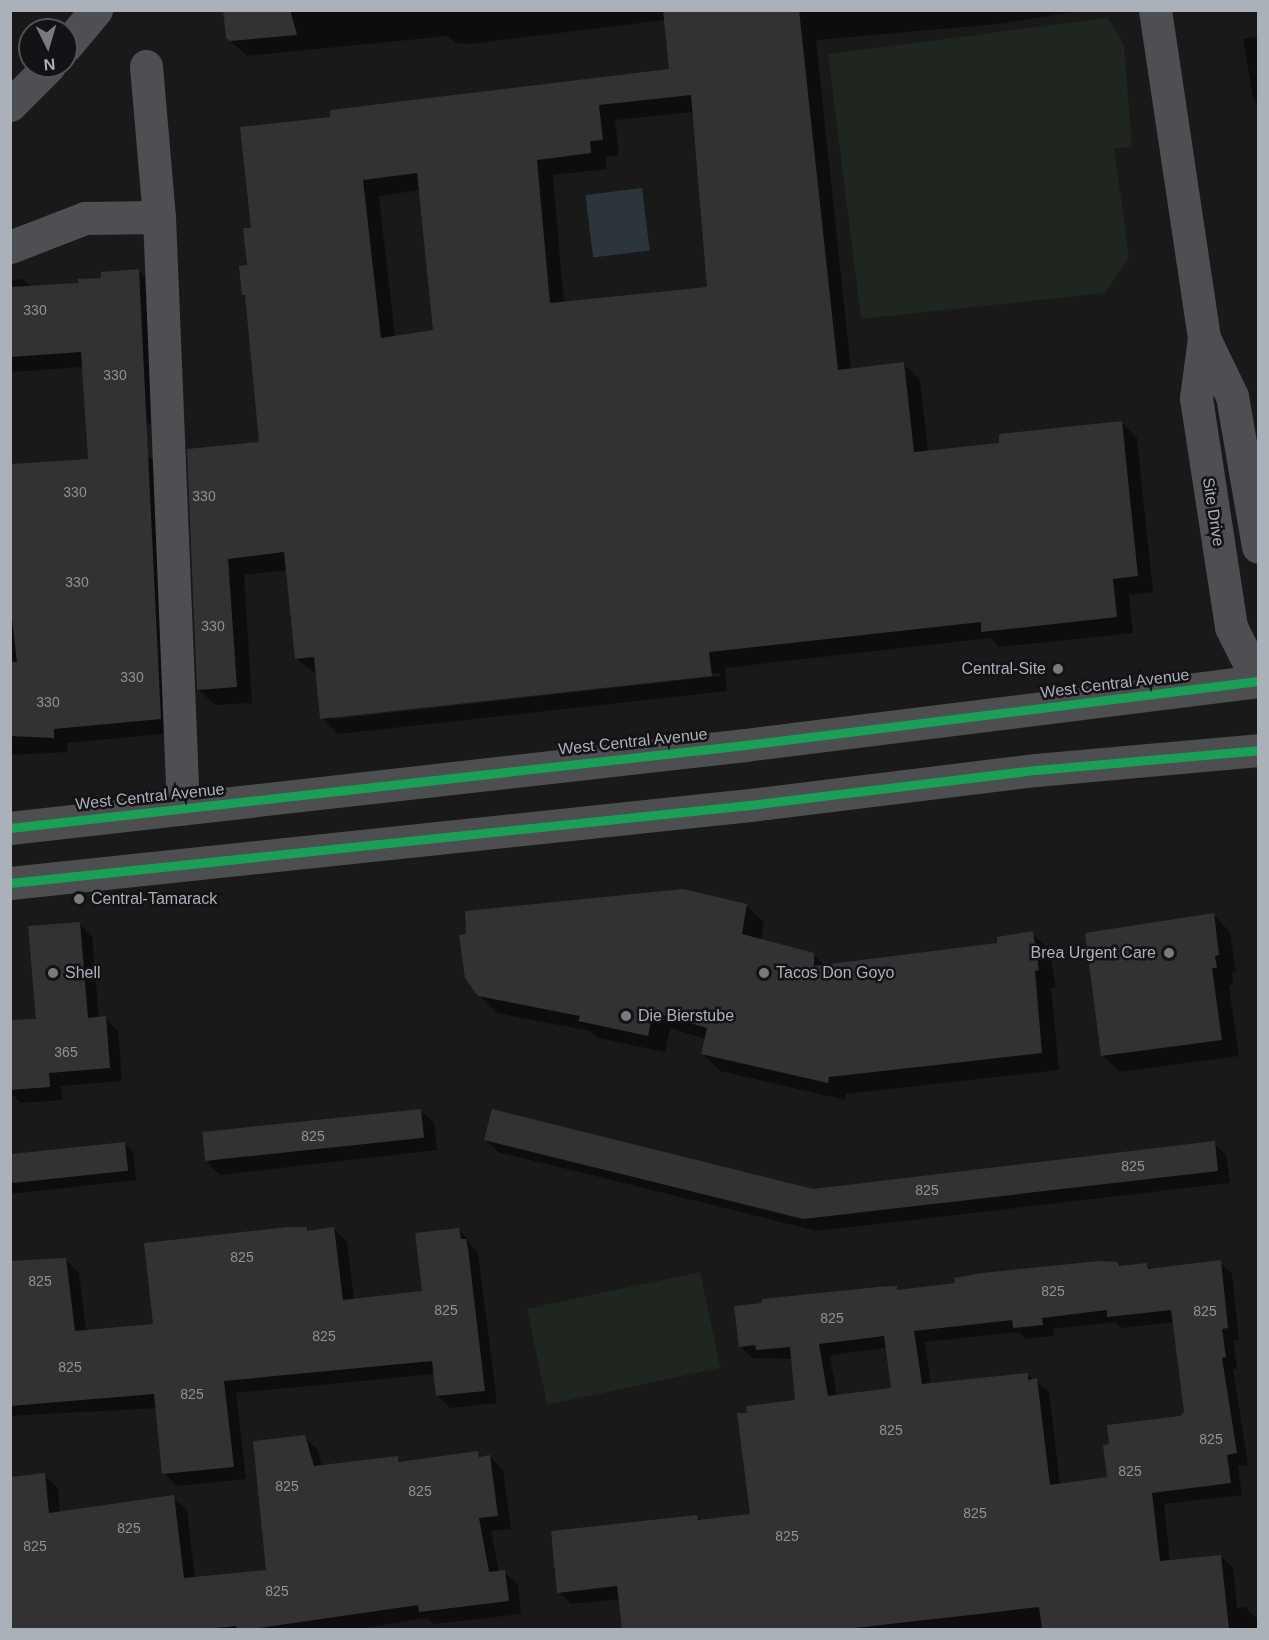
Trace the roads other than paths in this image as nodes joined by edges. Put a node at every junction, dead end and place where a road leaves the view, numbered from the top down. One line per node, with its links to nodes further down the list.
1 (96, 10): 3 (street)
2 (1155, 10): 9 (street, Site Drive)
3 (78, 32)
4 (146, 66): 7 (street)
5 (37, 78): 6 (street)
6 (10, 105)
7 (159, 217): 8 (street); 14 (street)
8 (10, 247)
9 (1204, 338): 10 (street, Site Drive); 11 (street, Site Drive)
10 (1258, 547)
11 (1258, 680): 12 (street, Site Drive); 14 (main road, West Central Avenue)
12 (1258, 688)
13 (1258, 750): 16 (main road)
14 (183, 809): 15 (main road, West Central Avenue)
15 (10, 828)
16 (10, 883)

